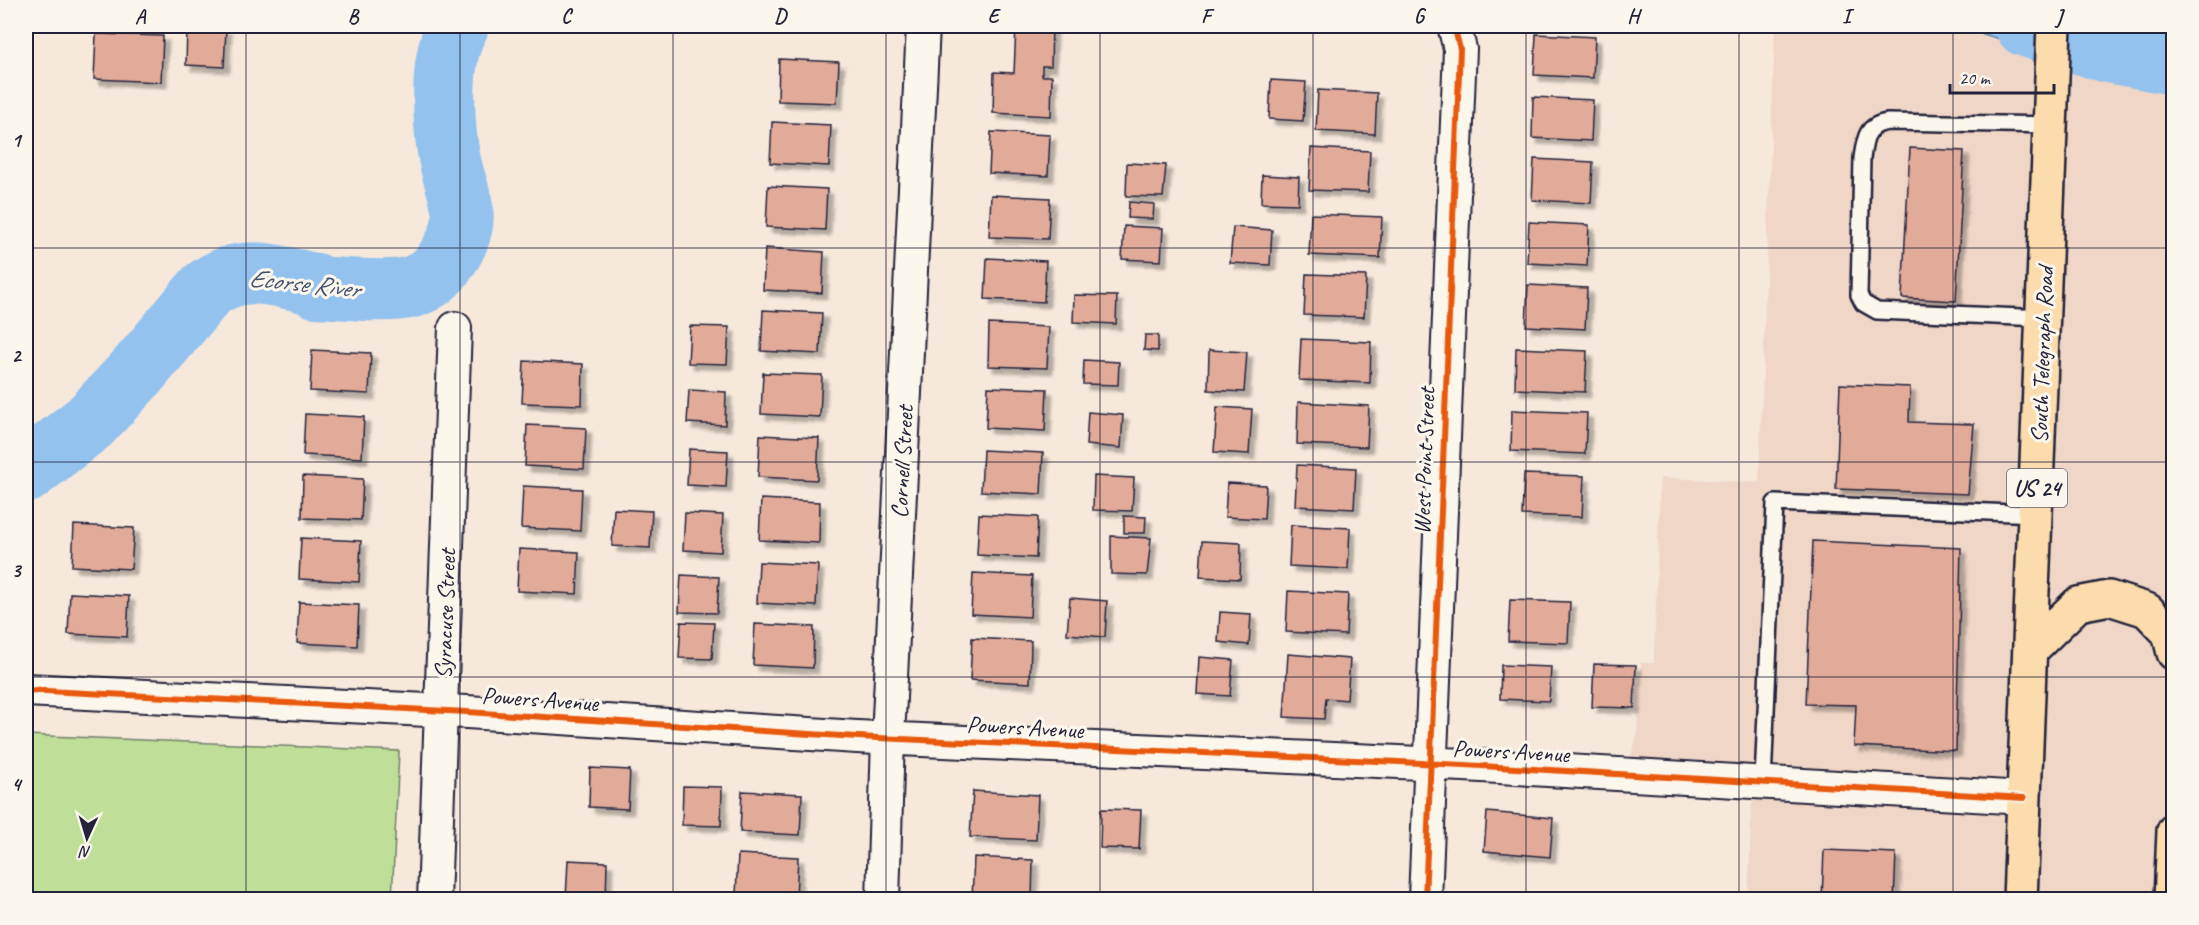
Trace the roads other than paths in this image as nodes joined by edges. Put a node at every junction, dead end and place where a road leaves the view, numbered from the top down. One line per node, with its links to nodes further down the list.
1 (923, 26): 12 (street, Cornell Street)
2 (1454, 26): 13 (street, West Point Street)
3 (2054, 26): 4 (main road, South Telegraph Road / US 24)
4 (2050, 125): 5 (main road, South Telegraph Road / US 24); 5 (lane)
5 (2043, 318): 7 (main road, South Telegraph Road / US 24)
6 (455, 328): 11 (street, Syracuse Street)
7 (2036, 514): 8 (main road, South Telegraph Road / US 24); 14 (lane)
8 (2031, 650): 9 (main road); 15 (main road, South Telegraph Road / US 24)
9 (2174, 653)
10 (26, 690): 11 (street, Powers Avenue)
11 (441, 711): 12 (street, Powers Avenue); 17 (street, Syracuse Street)
12 (888, 738): 13 (street, Powers Avenue); 18 (street, Cornell Street)
13 (1429, 764): 14 (street, Powers Avenue); 19 (street, West Point Street)
14 (1763, 782): 15 (street, Powers Avenue)
15 (2024, 798): 20 (main road, South Telegraph Road / US 24)
16 (2174, 831): 21 (main road)
17 (434, 900)
18 (883, 900)
19 (1425, 900)
20 (2020, 900)
21 (2171, 900)

